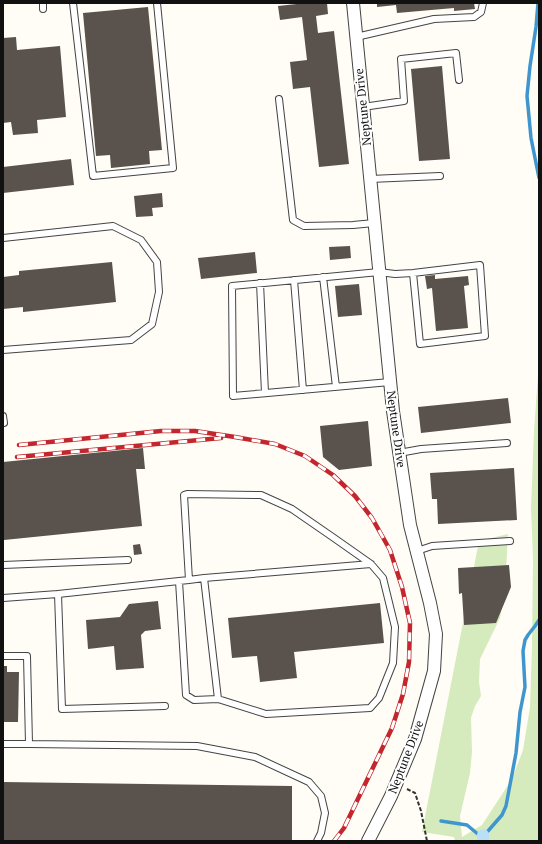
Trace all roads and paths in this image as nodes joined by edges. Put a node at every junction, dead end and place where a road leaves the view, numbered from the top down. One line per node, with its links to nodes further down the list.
1 (72, 3): 2 (lane)
2 (158, 3)
3 (353, 3): 5 (street, Neptune Drive)
4 (483, 3): 5 (lane)
5 (356, 37): 8 (street, Neptune Drive)
6 (459, 80): 8 (lane)
7 (279, 99): 11 (lane)
8 (363, 107): 10 (street, Neptune Drive)
9 (440, 176): 10 (lane)
10 (370, 179): 11 (street, Neptune Drive)
11 (374, 223): 13 (street, Neptune Drive)
12 (3, 238): 18 (lane)
13 (379, 272): 14 (lane); 15 (lane); 19 (street, Neptune Drive)
14 (413, 273): 14 (lane)
15 (323, 277): 16 (lane); 20 (lane)
16 (294, 280): 17 (lane); 21 (lane)
17 (260, 283): 22 (lane); 22 (lane)
18 (3, 350)
19 (390, 382): 20 (lane); 26 (street, Neptune Drive)
20 (336, 387): 21 (lane)
21 (303, 390): 22 (lane)
22 (265, 393)
23 (3, 416): 24 (lane)
24 (4, 423)
25 (507, 443): 26 (lane)
26 (399, 453): 28 (street, Neptune Drive)
27 (510, 541): 28 (lane)
28 (417, 551): 42 (street, Neptune Drive)
29 (128, 560): 31 (lane)
30 (370, 564): 32 (lane); 33 (lane); 38 (lane)
31 (3, 565)
32 (204, 578): 33 (lane); 38 (lane)
33 (189, 580): 34 (lane)
34 (179, 581): 35 (lane); 38 (lane)
35 (58, 594): 36 (lane); 39 (lane)
36 (3, 598)
37 (3, 656): 41 (lane)
38 (218, 699)
39 (165, 706)
40 (3, 744): 41 (lane)
41 (29, 744): 43 (lane)
42 (396, 784): 44 (street, Neptune Drive); 45 (path)
43 (317, 841)
44 (368, 841)
45 (426, 841)

